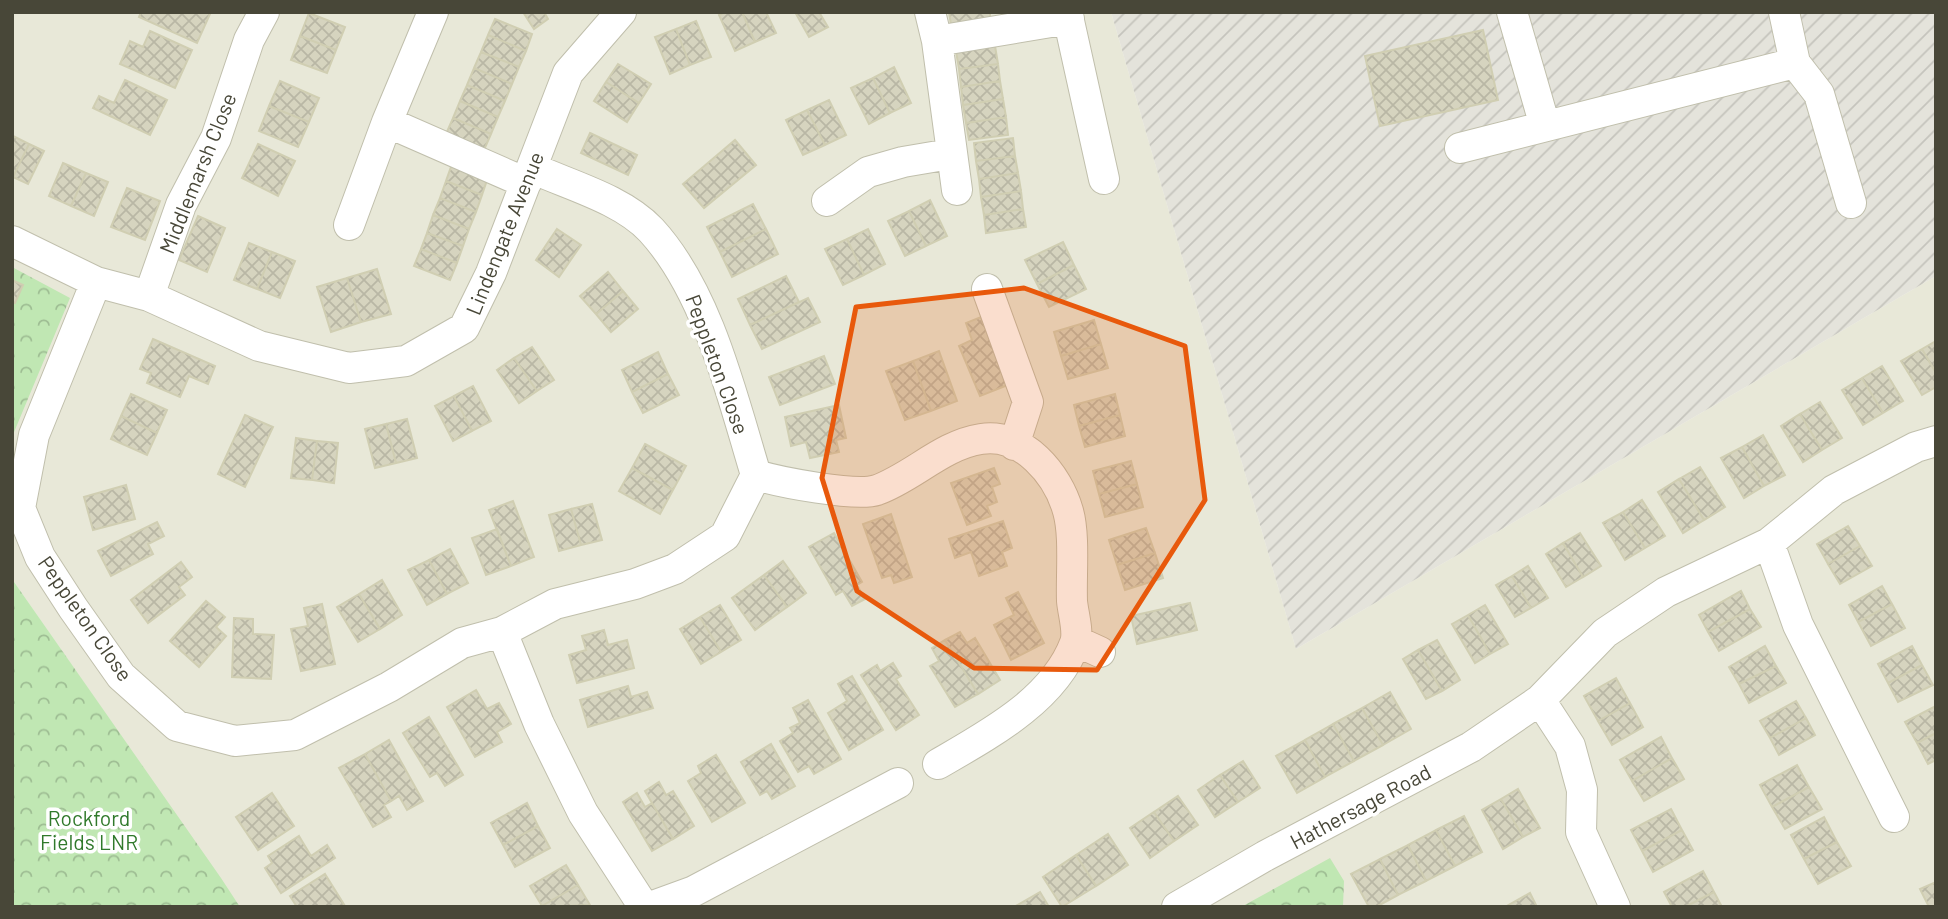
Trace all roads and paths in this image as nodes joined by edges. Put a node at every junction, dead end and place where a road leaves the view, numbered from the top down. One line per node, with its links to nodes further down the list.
1 (264, 12): 23 (street, Middlemarsh Close)
2 (433, 12): 10 (street)
3 (621, 12): 14 (street, Lindengate Avenue)
4 (930, 12): 8 (street)
5 (1512, 12): 11 (street)
6 (1784, 12): 9 (street)
7 (1068, 16): 8 (street); 15 (street)
8 (937, 41): 13 (street)
9 (1795, 63): 11 (street); 18 (street)
10 (387, 122): 14 (street, Peppleton Close); 19 (street)
11 (1545, 126): 12 (street)
12 (1460, 148)
13 (950, 154): 16 (street); 17 (street)
14 (529, 175): 23 (street, Lindengate Avenue); 26 (street, Peppleton Close)
15 (1104, 179)
16 (957, 190)
17 (827, 201)
18 (1851, 203)
19 (349, 225)
20 (12, 241): 21 (street, Lindengate Avenue)
21 (96, 282): 23 (street, Lindengate Avenue); 28 (street, Peppleton Close)
22 (986, 289): 25 (street)
23 (149, 296)
24 (1936, 441): 27 (street, Hathersage Road)
25 (1014, 445): 26 (street); 30 (street)
26 (757, 475): 28 (street, Peppleton Close)
27 (1769, 543): 29 (street, Hathersage Road); 32 (street)
28 (502, 632): 33 (street)
29 (1540, 700): 35 (street, Hathersage Road); 36 (street)
30 (939, 764)
31 (898, 783): 34 (street)
32 (1894, 817)
33 (644, 907)
34 (650, 907)
35 (1177, 907)
36 (1615, 907)

